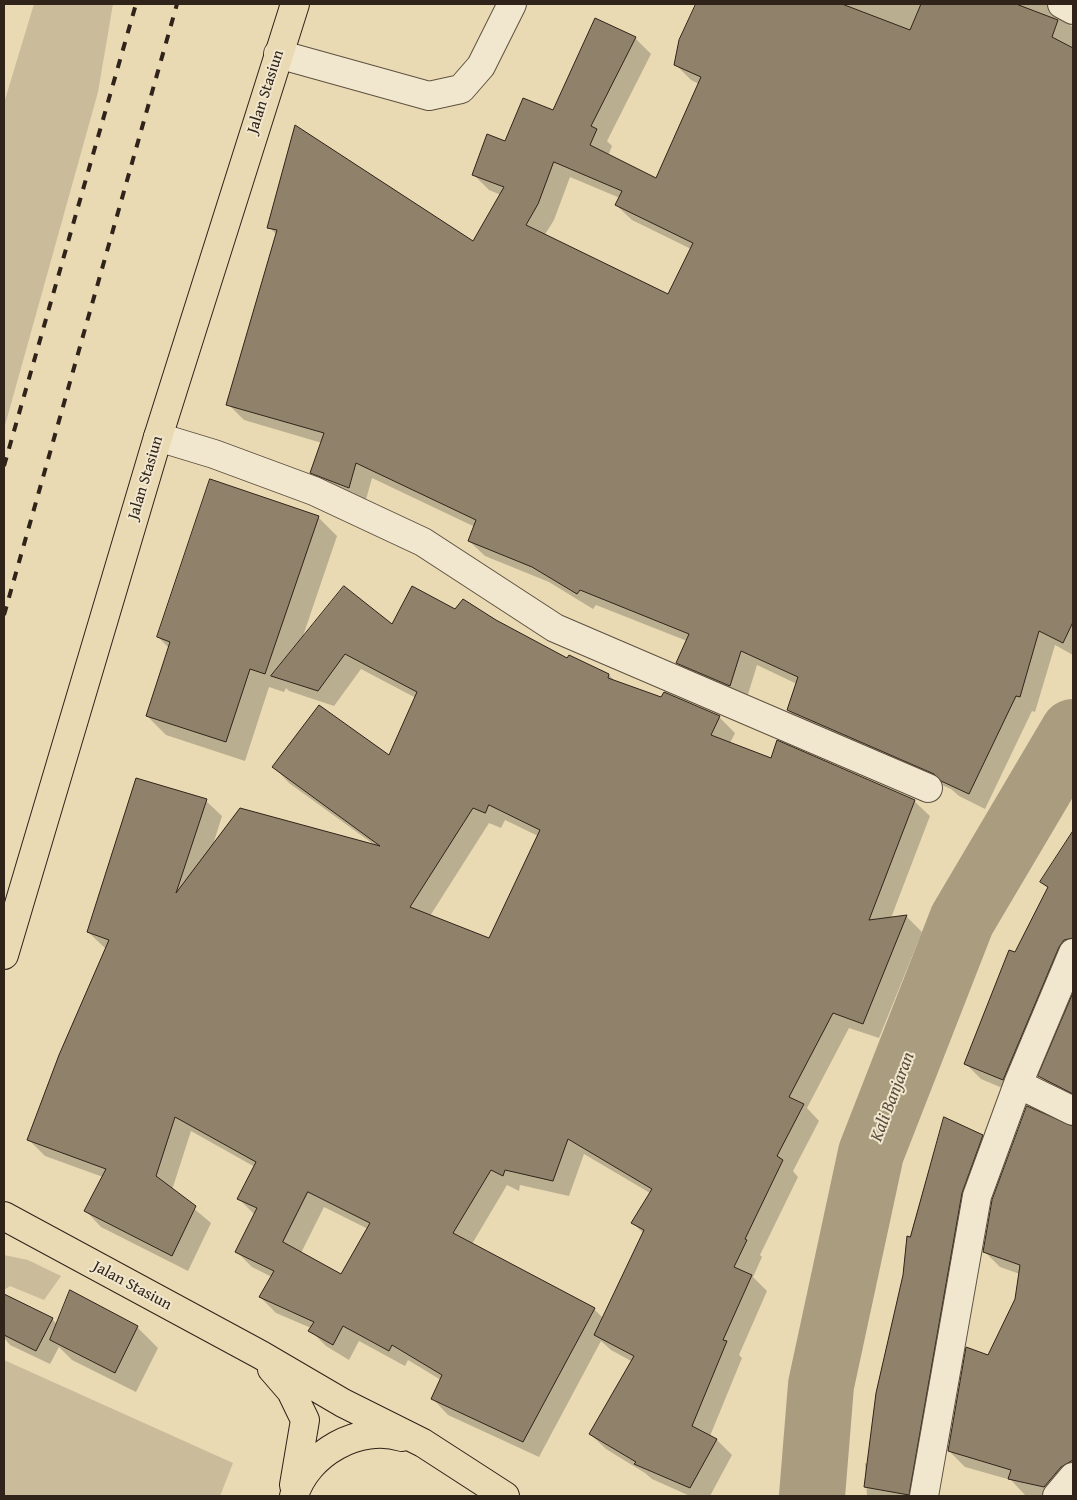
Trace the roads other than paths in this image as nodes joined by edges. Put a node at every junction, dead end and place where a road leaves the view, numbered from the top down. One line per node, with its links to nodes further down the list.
1 (295, 4): 5 (main road, Jalan Stasiun)
2 (512, 4): 5 (street)
3 (1062, 4): 4 (street)
4 (1073, 10)
5 (278, 54): 6 (main road, Jalan Stasiun)
6 (158, 437): 7 (street); 9 (main road, Jalan Stasiun)
7 (928, 788)
8 (1073, 953): 10 (street)
9 (4, 955)
10 (1018, 1084): 11 (street); 19 (street)
11 (1073, 1111)
12 (4, 1216): 13 (main road, Jalan Stasiun)
13 (261, 1355): 14 (main road, Jalan Stasiun); 16 (main road, Jalan Stasiun)
14 (423, 1443): 16 (main road); 17 (main road); 18 (main road)
15 (1073, 1476): 20 (street)
16 (293, 1496)
17 (469, 1496)
18 (505, 1496)
19 (924, 1496)
20 (1057, 1496)

